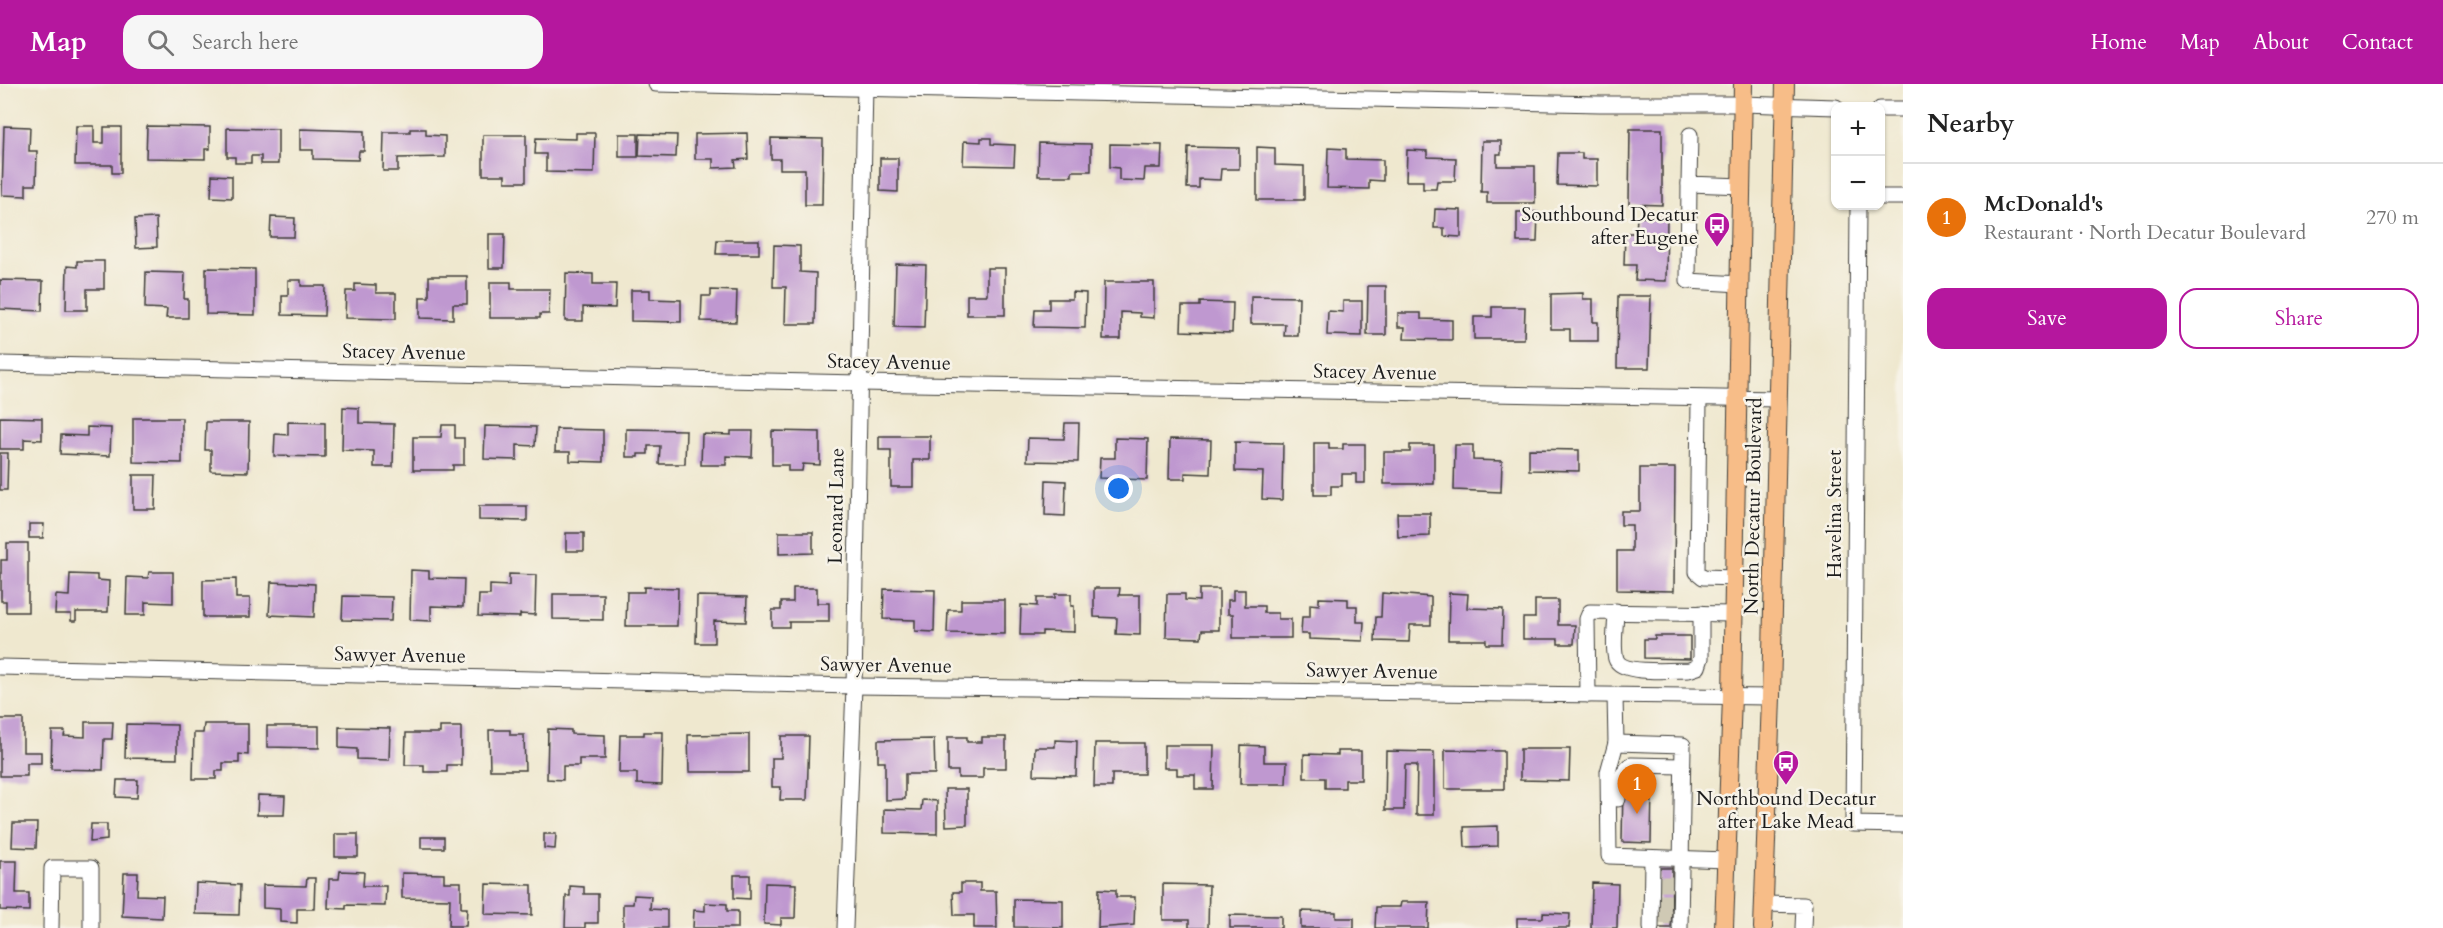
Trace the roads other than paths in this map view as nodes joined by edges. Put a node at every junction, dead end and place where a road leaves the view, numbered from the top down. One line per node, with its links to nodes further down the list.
1 (656, 84): 4 (street)
2 (1743, 84): 5 (main road, North Decatur Boulevard)
3 (1785, 84): 6 (main road, North Decatur Boulevard)
4 (865, 86): 5 (street); 18 (street, Leonard Lane)
5 (1743, 104): 6 (street); 12 (main road, North Decatur Boulevard)
6 (1785, 106): 7 (street); 20 (main road, North Decatur Boulevard)
7 (1831, 107)
8 (1885, 109): 9 (street)
9 (1903, 109)
10 (1690, 135): 11 (street)
11 (1689, 184): 12 (street); 16 (street)
12 (1742, 186): 16 (main road, North Decatur Boulevard)
13 (1885, 197): 14 (street)
14 (1903, 197)
15 (1857, 210): 34 (street, Havelina Street)
16 (1740, 284): 21 (main road, North Decatur Boulevard)
17 (0, 364): 18 (street, Stacey Avenue)
18 (860, 383): 19 (street, Stacey Avenue); 27 (street, Leonard Lane)
19 (1699, 399): 21 (street, Stacey Avenue); 22 (street)
20 (1778, 399): 21 (street, Stacey Avenue); 31 (main road, North Decatur Boulevard)
21 (1738, 400): 22 (main road, North Decatur Boulevard)
22 (1735, 578): 25 (main road, North Decatur Boulevard)
23 (1616, 611): 24 (street); 24 (street); 28 (street)
24 (1701, 614): 25 (street)
25 (1734, 615): 30 (main road, North Decatur Boulevard)
26 (0, 667): 27 (street, Sawyer Avenue)
27 (854, 686): 28 (street, Sawyer Avenue); 44 (street, Leonard Lane)
28 (1588, 695): 29 (street, Sawyer Avenue)
29 (1615, 695): 30 (street, Sawyer Avenue); 32 (street)
30 (1732, 696): 31 (street, Sawyer Avenue); 38 (main road, North Decatur Boulevard)
31 (1771, 697): 40 (main road, North Decatur Boulevard)
32 (1616, 743): 33 (street); 35 (street)
33 (1682, 766): 35 (street); 37 (street)
34 (1903, 825)
35 (1617, 857): 36 (street)
36 (1652, 858): 37 (street); 39 (street)
37 (1681, 859): 38 (street); 39 (street)
38 (1727, 860): 45 (main road, North Decatur Boulevard)
39 (1666, 884): 41 (street); 41 (street)
40 (1764, 904): 46 (main road, North Decatur Boulevard); 47 (street)
41 (1665, 913)
42 (51, 928): 43 (street)
43 (91, 928)
44 (845, 928)
45 (1724, 928)
46 (1763, 928)
47 (1803, 928)

